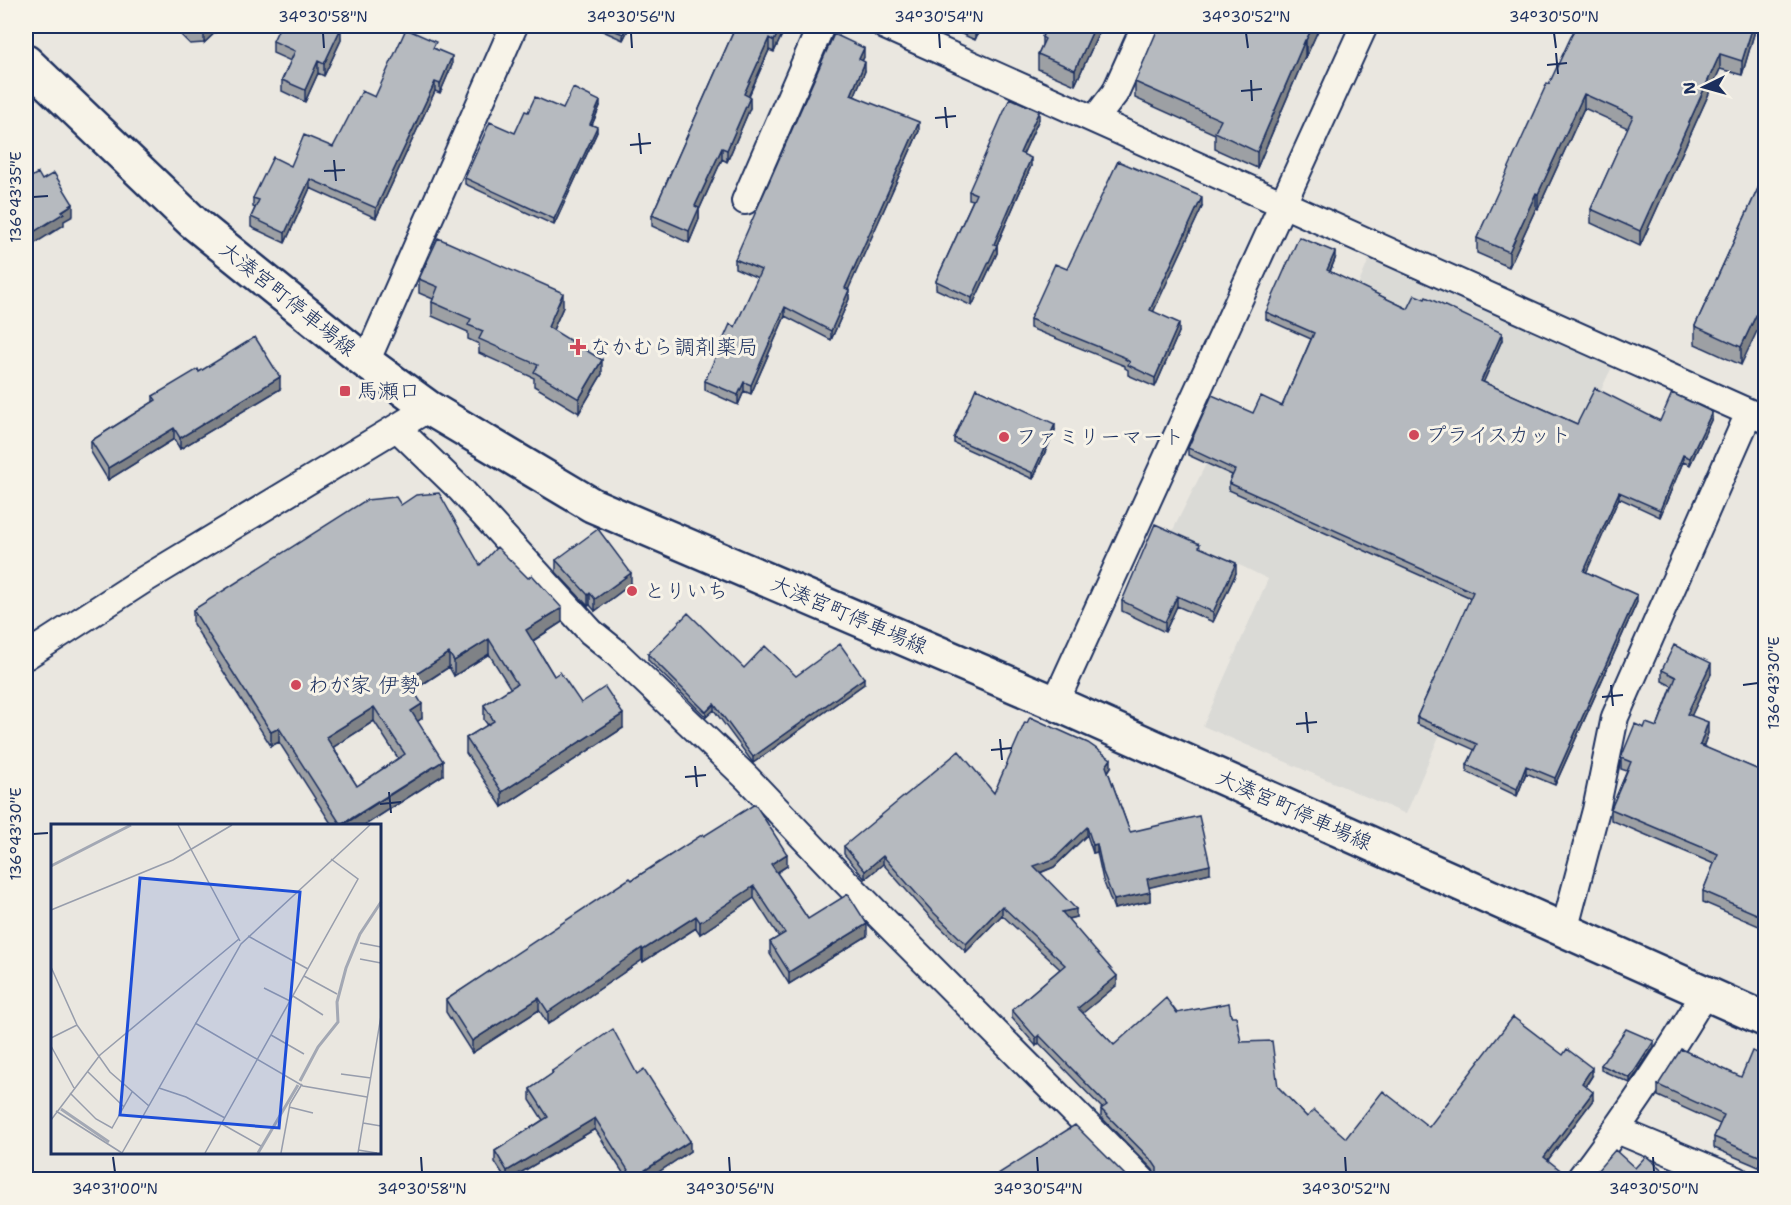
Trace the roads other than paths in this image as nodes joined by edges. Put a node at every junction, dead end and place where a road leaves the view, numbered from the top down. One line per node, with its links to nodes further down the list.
1 (514, 26): 10 (street)
2 (820, 26): 8 (street)
3 (885, 26): 7 (street)
4 (1145, 26): 7 (street)
5 (1364, 26): 9 (street)
6 (26, 62): 10 (main road, 大湊宮町停車場線)
7 (1095, 119): 9 (street)
8 (746, 201)
9 (1283, 203): 12 (street); 15 (street)
10 (366, 362): 11 (main road, 大湊宮町停車場線)
11 (429, 408): 13 (street); 15 (main road, 大湊宮町停車場線)
12 (1757, 416): 16 (street)
13 (397, 428): 14 (street); 21 (street)
14 (26, 656)
15 (1055, 703): 16 (main road, 大湊宮町停車場線)
16 (1564, 930): 17 (main road, 大湊宮町停車場線)
17 (1705, 993): 18 (main road, 大湊宮町停車場線); 19 (street)
18 (1766, 1020)
19 (1617, 1130): 20 (street); 22 (street)
20 (1730, 1178)
21 (1142, 1179)
22 (1579, 1179)

